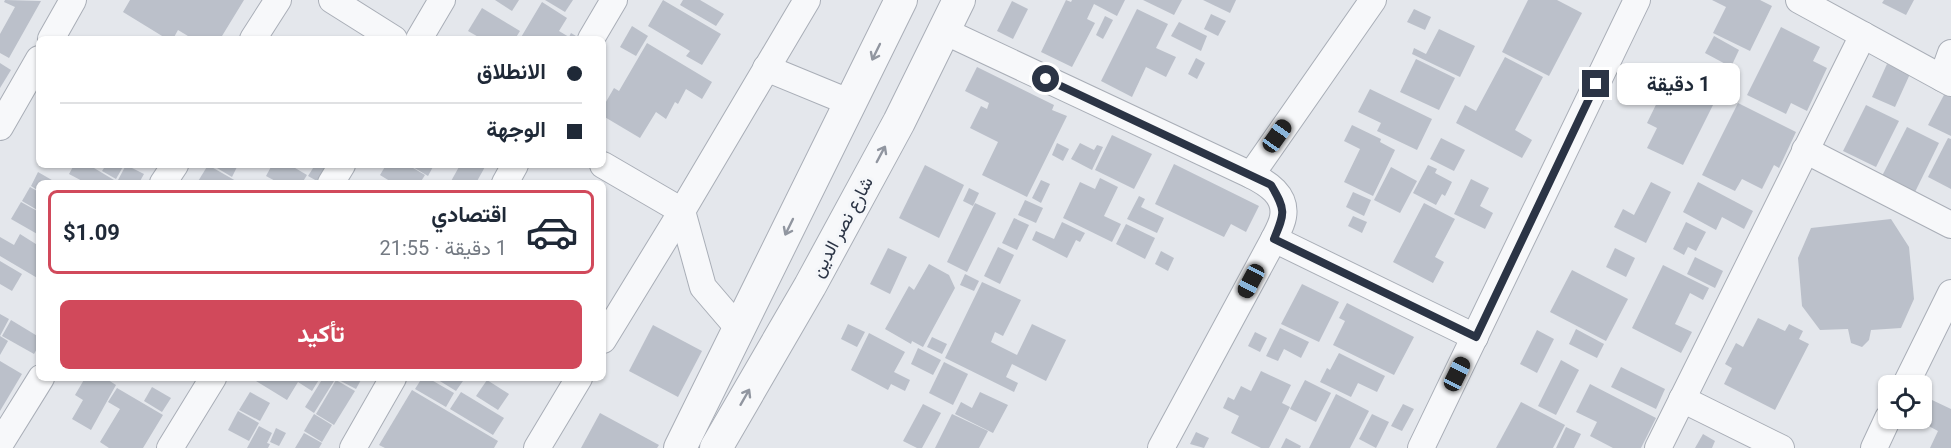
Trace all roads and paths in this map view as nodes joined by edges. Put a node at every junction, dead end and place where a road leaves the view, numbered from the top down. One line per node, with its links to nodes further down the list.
1 (73, 0): 14 (street)
2 (278, 0): 15 (street)
3 (332, 0): 16 (street)
4 (442, 0): 17 (street)
5 (615, 0): 18 (street)
6 (807, 0): 21 (street)
7 (901, 0): 23 (street, one-way to 23)
8 (959, 0): 12 (street, شارع نصر الدين)
9 (1373, 0): 28 (street)
10 (1637, 0): 35 (street)
11 (1798, 0): 13 (street)
12 (944, 31): 24 (street, شارع نصر الدين); 28 (street)
13 (1863, 35): 22 (street); 26 (street)
14 (53, 36)
15 (256, 36)
16 (389, 36)
17 (421, 36)
18 (593, 36)
19 (1951, 53): 22 (street)
20 (36, 64): 25 (street)
21 (765, 68): 23 (street); 29 (street)
22 (1947, 80)
23 (851, 103): 24 (street); 33 (street, one-way to 33)
24 (899, 122): 48 (street, شارع نصر الدين, one-way to 24)
25 (0, 127)
26 (1805, 150): 30 (street); 41 (street)
27 (606, 167): 29 (street)
28 (1251, 175): 31 (street)
29 (682, 212): 33 (street); 34 (street)
30 (1951, 225)
31 (1274, 239): 35 (street); 49 (street)
32 (1951, 294): 36 (street)
33 (739, 329): 47 (street)
34 (606, 335)
35 (1476, 337): 50 (street)
36 (1910, 375)
37 (39, 381): 43 (street)
38 (211, 381): 44 (street)
39 (391, 381): 45 (street)
40 (577, 381): 46 (street)
41 (1682, 399): 51 (street); 52 (street)
42 (1883, 429): 53 (street)
43 (0, 444)
44 (170, 448)
45 (353, 448)
46 (537, 448)
47 (680, 448)
48 (716, 448)
49 (1161, 448)
50 (1421, 448)
51 (1658, 448)
52 (1781, 448)
53 (1874, 448)

